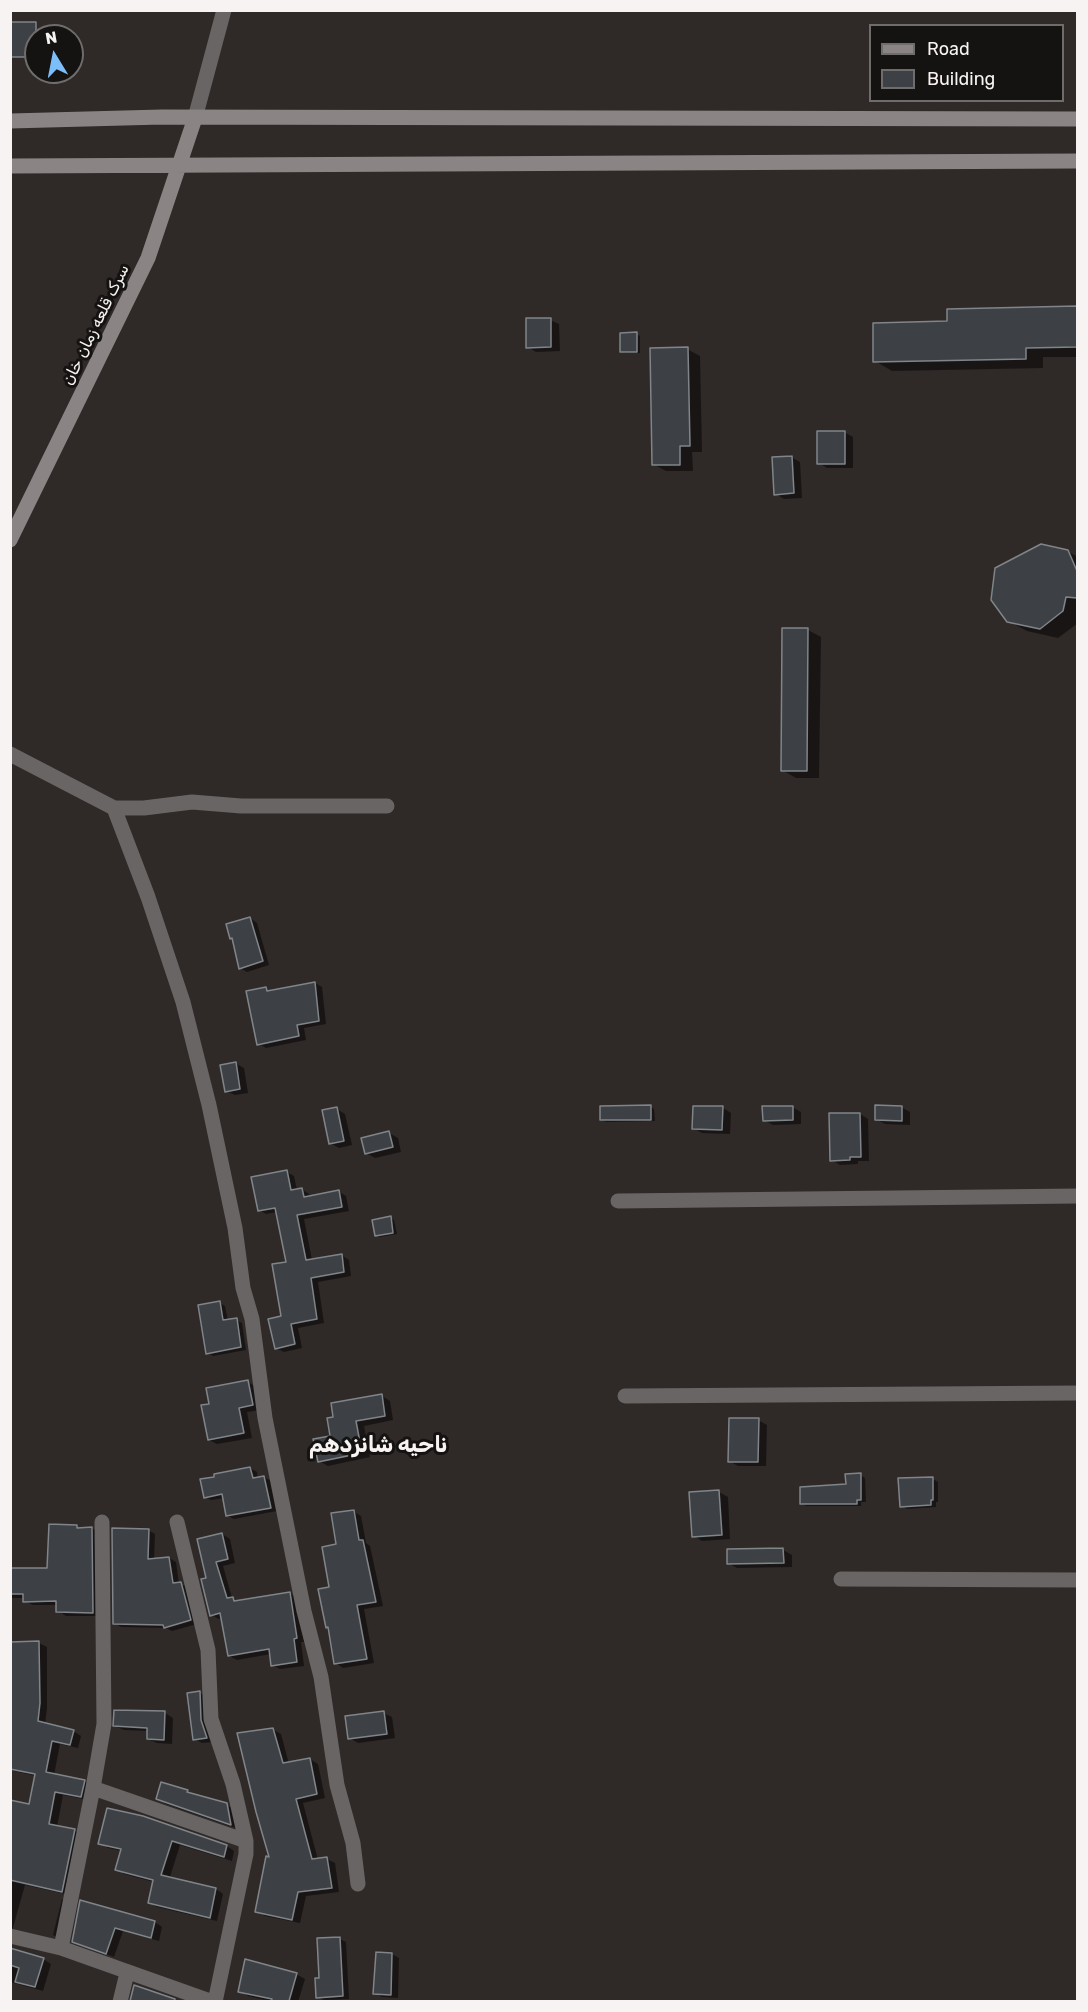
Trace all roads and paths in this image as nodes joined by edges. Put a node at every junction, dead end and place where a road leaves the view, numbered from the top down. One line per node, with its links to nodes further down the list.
1 (224, 10): 2 (street)
2 (195, 118): 3 (main road); 4 (main road); 6 (main road, سرک قلعه زمان خان)
3 (1077, 119)
4 (10, 121)
5 (1077, 161): 6 (main road)
6 (179, 165): 7 (main road); 8 (main road, سرک قلعه زمان خان)
7 (10, 166)
8 (10, 540)
9 (10, 754): 11 (street)
10 (387, 806): 11 (street)
11 (114, 807): 22 (street)
12 (1077, 1196): 13 (street)
13 (618, 1201)
14 (1077, 1394): 15 (street)
15 (625, 1396)
16 (102, 1522): 20 (street)
17 (177, 1522): 21 (street)
18 (841, 1579): 19 (street)
19 (1077, 1580)
20 (93, 1788): 21 (street); 24 (street)
21 (246, 1841): 27 (street)
22 (358, 1884)
23 (10, 1936): 24 (street)
24 (61, 1948): 25 (street)
25 (127, 1972): 26 (street); 27 (street)
26 (120, 2001)
27 (214, 2001)

